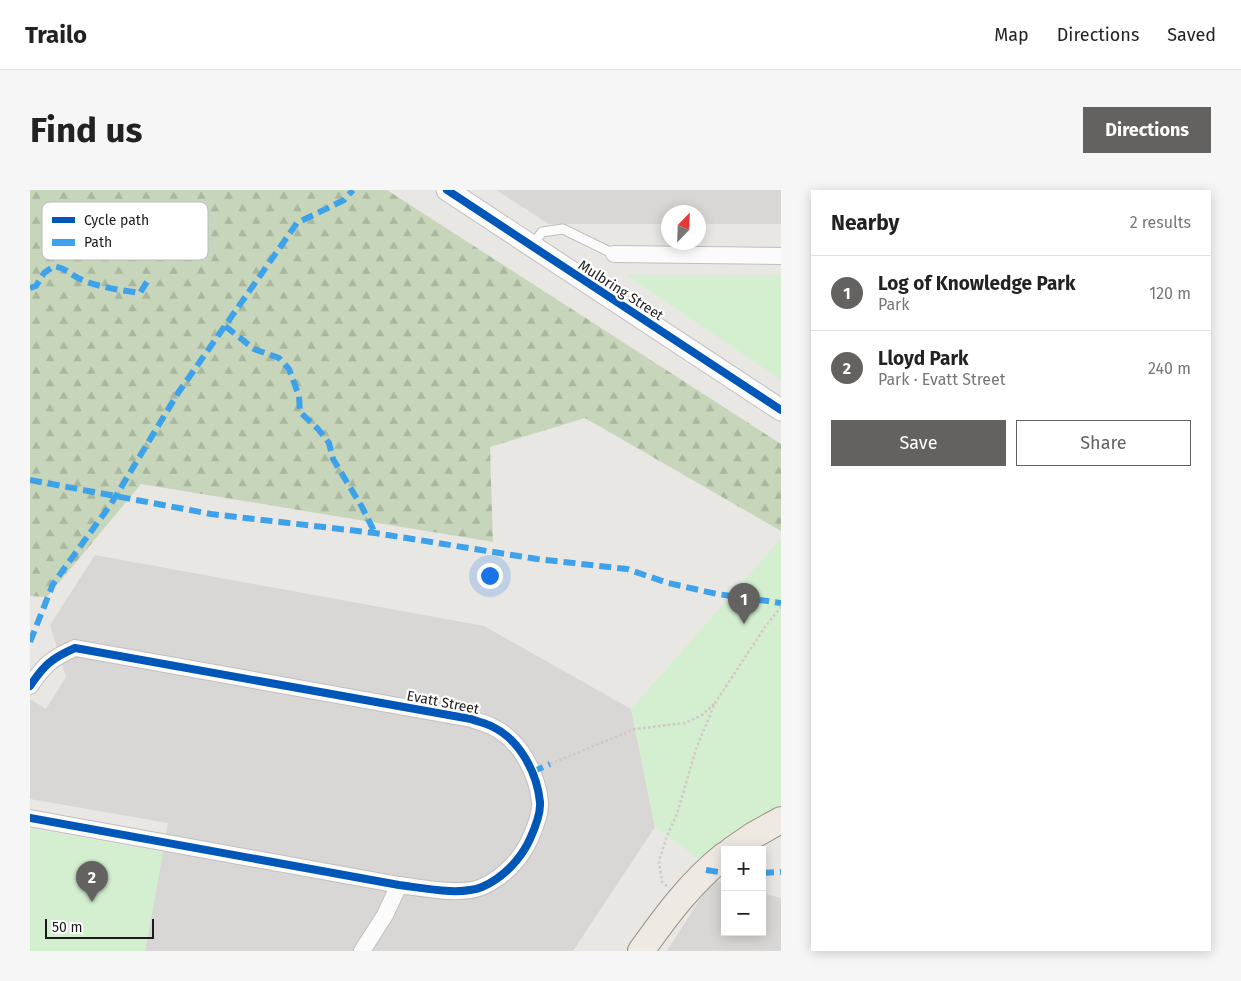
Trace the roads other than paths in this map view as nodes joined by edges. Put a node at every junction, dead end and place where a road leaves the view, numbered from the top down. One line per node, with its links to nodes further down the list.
1 (447, 190): 2 (street, Mulbring Street)
2 (532, 246): 3 (lane); 5 (street, Mulbring Street)
3 (614, 254): 4 (street)
4 (781, 256)
5 (781, 410)
6 (30, 686): 11 (street, Evatt Street)
7 (30, 818): 11 (street, Evatt Street)
8 (781, 820): 9 (main road)
9 (738, 846)
10 (721, 858): 13 (main road)
11 (399, 886): 12 (street)
12 (362, 951)
13 (641, 951)

